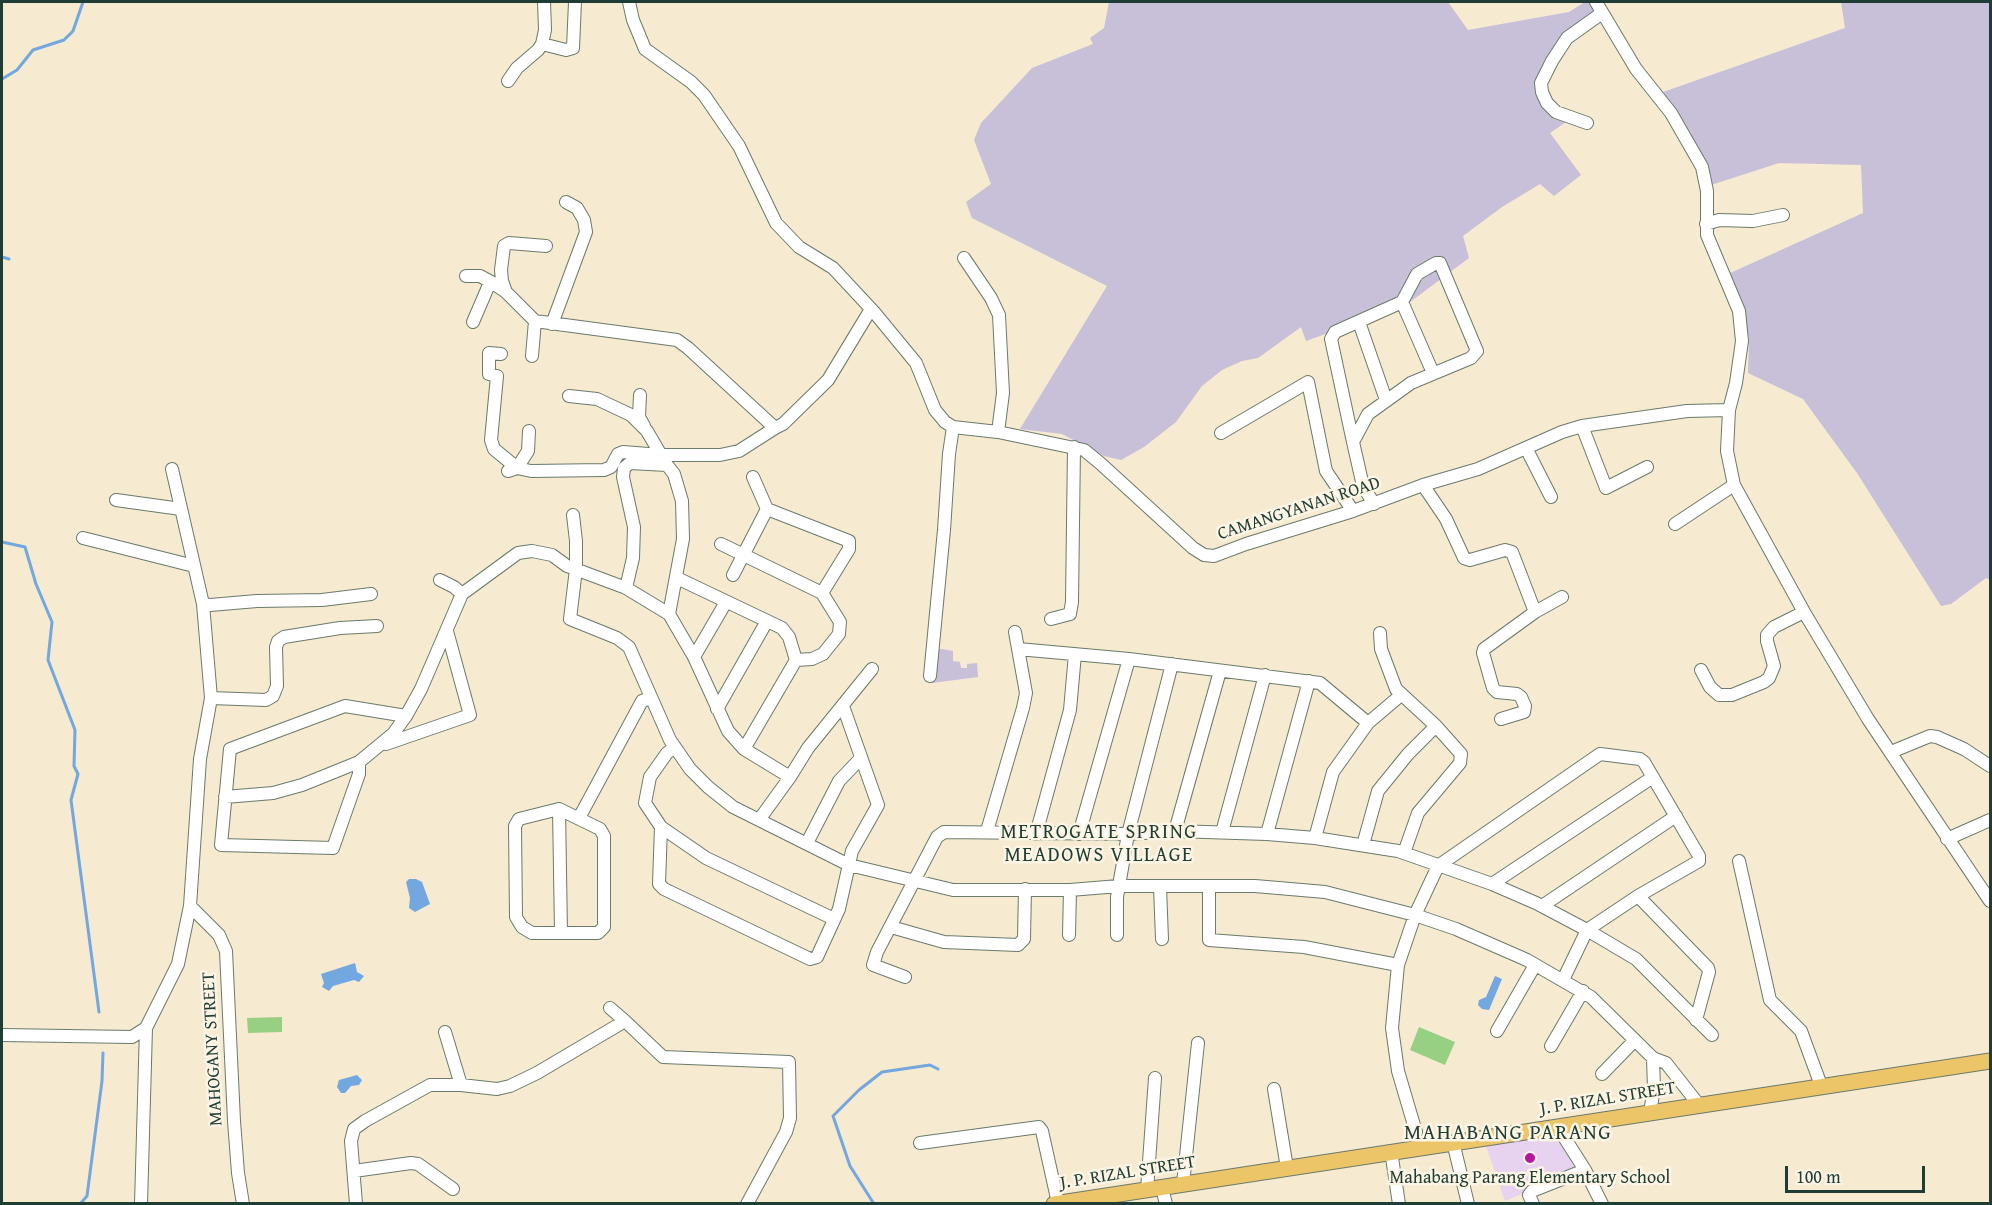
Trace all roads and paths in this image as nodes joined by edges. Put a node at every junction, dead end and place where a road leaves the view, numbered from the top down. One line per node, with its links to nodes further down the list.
1 (544, 2): 6 (street)
2 (575, 2): 6 (street)
3 (629, 2): 18 (street)
4 (1596, 2): 5 (street)
5 (1602, 13): 8 (street); 11 (street)
6 (542, 44): 7 (street)
7 (508, 81)
8 (1587, 123)
9 (566, 202): 22 (street)
10 (1782, 215): 11 (street)
11 (1707, 224): 29 (street)
12 (546, 246): 16 (street)
13 (963, 258): 35 (street)
14 (466, 276): 15 (street)
15 (493, 283): 16 (street); 20 (street)
16 (506, 292): 19 (street)
17 (1402, 302): 21 (street); 25 (street); 25 (street)
18 (872, 309): 31 (street); 32 (street)
19 (535, 321): 22 (street); 24 (street)
20 (473, 322)
21 (1359, 322): 28 (street); 37 (street)
22 (552, 324): 32 (street)
23 (501, 354): 44 (street)
24 (532, 356)
25 (1433, 373): 28 (street)
26 (639, 395): 34 (street)
27 (569, 396): 34 (street)
28 (1386, 400): 37 (street)
29 (1729, 410): 30 (street, CAMANGYANAN ROAD); 47 (street)
30 (1582, 426): 39 (street, CAMANGYANAN ROAD); 42 (street)
31 (953, 427): 35 (street, CAMANGYANAN ROAD); 90 (street)
32 (775, 428): 41 (street)
33 (529, 430): 44 (street)
34 (647, 430): 40 (street); 41 (street)
35 (998, 432): 38 (street, CAMANGYANAN ROAD)
36 (1221, 433): 53 (street)
37 (1353, 442): 50 (street)
38 (1074, 447): 53 (street, CAMANGYANAN ROAD); 74 (street)
39 (1526, 448): 46 (street, CAMANGYANAN ROAD); 48 (street)
40 (646, 454): 41 (street); 44 (street)
41 (661, 455)
42 (1647, 467)
43 (172, 469): 51 (street)
44 (513, 470)
45 (753, 477): 52 (street)
46 (1423, 485): 50 (street, CAMANGYANAN ROAD); 71 (street)
47 (1734, 485): 55 (street); 72 (street)
48 (1551, 497)
49 (116, 500): 51 (street)
50 (1374, 504): 53 (street, CAMANGYANAN ROAD)
51 (181, 509): 59 (street)
52 (767, 509): 58 (street); 65 (street)
53 (1353, 511)
54 (573, 515): 60 (street)
55 (1674, 524)
56 (83, 538): 59 (street)
57 (721, 544): 58 (street)
58 (744, 555): 61 (street); 65 (street)
59 (194, 566): 70 (street)
60 (576, 569): 64 (street); 67 (street); 94 (street)
61 (733, 575)
62 (677, 578): 64 (street); 69 (street); 73 (street)
63 (440, 580): 67 (street)
64 (626, 588): 73 (street)
65 (822, 593): 84 (street)
66 (371, 594): 70 (street)
67 (462, 594): 77 (street)
68 (1563, 597): 71 (street)
69 (726, 602): 75 (street); 82 (street)
70 (202, 604): 93 (street)
71 (1535, 612): 98 (street)
72 (1804, 612): 87 (street); 104 (street)
73 (669, 614): 82 (street)
74 (1051, 619)
75 (767, 621): 84 (street); 96 (street)
76 (377, 626): 93 (street)
77 (447, 631): 97 (street); 101 (street)
78 (1015, 632): 80 (street)
79 (1380, 633): 92 (street)
80 (1018, 649): 81 (street); 117 (street)
81 (1075, 654): 83 (street); 120 (street)
82 (694, 657): 96 (street)
83 (1129, 659): 85 (street); 121 (street)
84 (796, 660): 103 (street)
85 (1172, 664): 88 (street); 122 (street)
86 (872, 669): 95 (street)
87 (1701, 669)
88 (1220, 670): 89 (street); 118 (street)
89 (1265, 675): 91 (street); 119 (street)
90 (930, 676)
91 (1309, 681): 99 (street); 123 (street)
92 (1401, 695): 99 (street); 100 (street)
93 (211, 698): 141 (street)
94 (651, 698): 102 (street); 113 (street)
95 (843, 706): 105 (street); 108 (street)
96 (717, 709): 103 (street)
97 (406, 716): 101 (street); 110 (street)
98 (1501, 719)
99 (1368, 723): 124 (street)
100 (1436, 726): 127 (street); 128 (street)
101 (378, 747): 106 (street)
102 (675, 747): 114 (street); 116 (street)
103 (744, 749): 108 (street)
104 (1891, 752): 107 (street); 125 (street)
105 (861, 758): 126 (street); 130 (street)
106 (359, 762): 110 (street); 110 (street)
107 (1990, 766)
108 (790, 777): 114 (street)
109 (1653, 777): 112 (street); 131 (street); 133 (street)
110 (225, 797)
111 (559, 809): 113 (street); 147 (street); 147 (street)
112 (1676, 816): 139 (street); 142 (street)
113 (579, 818): 147 (street)
114 (759, 820): 126 (street)
115 (1990, 820): 125 (street)
116 (661, 826): 144 (street); 144 (street)
117 (987, 831): 120 (street); 132 (street)
118 (1175, 831): 119 (street); 122 (street)
119 (1222, 832): 123 (street)
120 (1036, 834): 121 (street)
121 (1079, 834): 122 (street)
122 (1128, 834): 134 (street)
123 (1267, 834): 124 (street)
124 (1315, 838): 127 (street)
125 (1947, 839): 140 (street)
126 (807, 843): 130 (street)
127 (1363, 845): 128 (street)
128 (1404, 853): 131 (street)
129 (1739, 861): 173 (street)
130 (849, 865): 132 (street); 144 (street)
131 (1438, 866): 133 (street); 143 (street)
132 (915, 880): 137 (street); 145 (street)
133 (1492, 884): 142 (street)
134 (1119, 886): 135 (street); 138 (street); 149 (street)
135 (1160, 887): 136 (street); 150 (street)
136 (1209, 887): 143 (street); 151 (street)
137 (1025, 890): 138 (street); 145 (street)
138 (1070, 890): 148 (street)
139 (1638, 896): 146 (street); 157 (street)
140 (1990, 901)
141 (190, 906): 159 (street); 191 (street, MAHOGANY STREET)
142 (1542, 906): 146 (street)
143 (1415, 915): 151 (street); 152 (street)
144 (834, 919)
145 (891, 927): 153 (street)
146 (1587, 930): 154 (street); 157 (street)
147 (561, 933)
148 (1069, 935)
149 (1118, 935)
150 (1162, 939)
151 (1398, 965): 179 (street)
152 (1535, 965): 154 (street); 160 (street)
153 (905, 978)
154 (1563, 980): 155 (street)
155 (1583, 991): 164 (street); 166 (street)
156 (610, 1008): 158 (street)
157 (1696, 1020): 163 (street)
158 (625, 1021): 172 (street); 193 (street)
159 (146, 1028): 162 (street); 190 (street)
160 (1497, 1031)
161 (445, 1032): 172 (street)
162 (2, 1035)
163 (1712, 1035)
164 (1635, 1040): 167 (street); 169 (street)
165 (1198, 1042): 186 (street)
166 (1551, 1046)
167 (1653, 1058): 171 (street); 175 (street)
168 (1990, 1061): 173 (main road, J. P. RIZAL STREET)
169 (1602, 1074)
170 (1155, 1078): 188 (street)
171 (1682, 1084): 175 (street); 176 (street)
172 (461, 1085): 185 (street)
173 (1822, 1088): 176 (main road, J. P. RIZAL STREET)
174 (1274, 1089): 183 (street)
175 (1654, 1089): 177 (street)
176 (1699, 1105): 177 (main road, J. P. RIZAL STREET)
177 (1650, 1112): 178 (main road, J. P. RIZAL STREET)
178 (1557, 1126): 180 (main road, J. P. RIZAL STREET); 184 (street)
179 (1416, 1131)
180 (1453, 1142): 182 (main road, J. P. RIZAL STREET); 197 (street)
181 (920, 1143): 194 (street)
182 (1390, 1152): 183 (main road, J. P. RIZAL STREET); 196 (street)
183 (1287, 1168): 186 (main road, J. P. RIZAL STREET)
184 (1585, 1170): 198 (street); 199 (street)
185 (354, 1171): 187 (street); 192 (street)
186 (1183, 1184): 188 (main road, J. P. RIZAL STREET)
187 (453, 1189)
188 (1155, 1189): 189 (main road, J. P. RIZAL STREET); 195 (street)
189 (1115, 1199): 194 (main road, J. P. RIZAL STREET)
190 (141, 1203)
191 (243, 1203)
192 (357, 1203)
193 (747, 1203)
194 (1056, 1203)
195 (1166, 1203)
196 (1399, 1203)
197 (1468, 1203)
198 (1533, 1203)
199 (1602, 1203)

